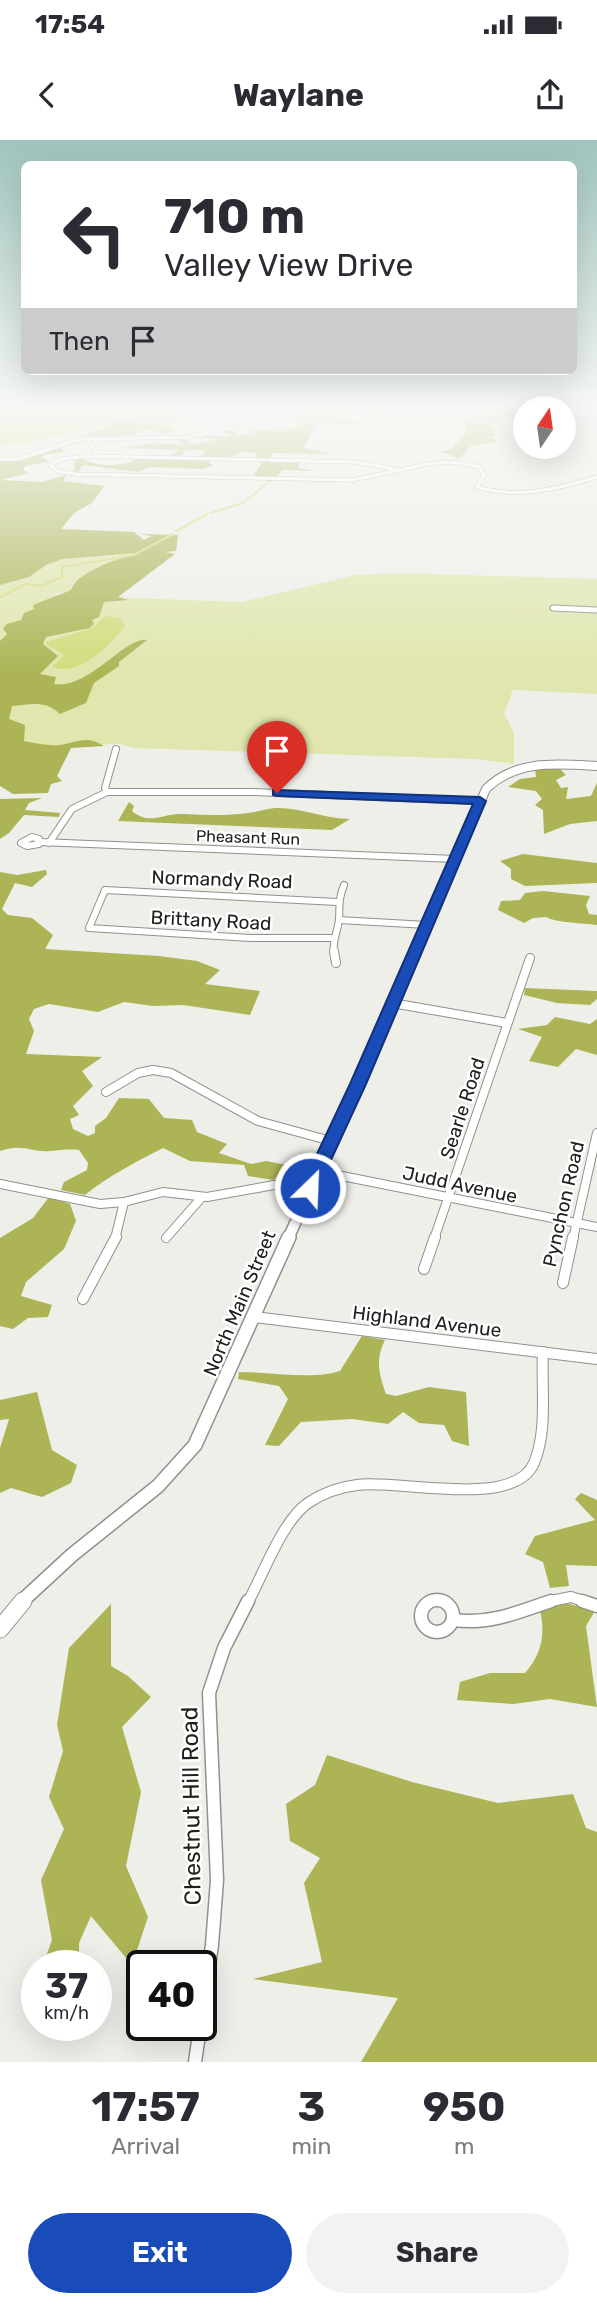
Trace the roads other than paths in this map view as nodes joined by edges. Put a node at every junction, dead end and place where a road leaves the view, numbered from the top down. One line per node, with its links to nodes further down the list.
1 (553, 608): 2 (street)
2 (597, 610)
3 (116, 748): 5 (street)
4 (597, 766): 6 (street, North Main Street)
5 (107, 792): 6 (street); 8 (street)
6 (480, 801): 9 (street, North Main Street)
7 (40, 842): 8 (street, Pheasant Run)
8 (49, 843): 9 (street, Pheasant Run)
9 (455, 859): 13 (street, North Main Street)
10 (344, 885): 11 (street)
11 (337, 901): 12 (street); 14 (street, Normandy Road)
12 (339, 920): 13 (street); 15 (street)
13 (427, 925): 18 (street, North Main Street)
14 (89, 928): 15 (street, Brittany Road)
15 (332, 938): 17 (street)
16 (530, 958): 19 (street, Searle Road)
17 (336, 962)
18 (392, 1003): 19 (street); 22 (street, North Main Street)
19 (507, 1023): 27 (street, Searle Road)
20 (106, 1092): 22 (street)
21 (597, 1133): 29 (street, Pynchon Road)
22 (331, 1141): 23 (street, North Main Street)
23 (317, 1171): 25 (street, North Main Street); 27 (street, Judd Avenue)
24 (0, 1184): 28 (street)
25 (310, 1188): 26 (street); 35 (street, North Main Street)
26 (202, 1197): 28 (street); 31 (street)
27 (449, 1198): 29 (street, Judd Avenue); 32 (street, Searle Road)
28 (124, 1202): 34 (street)
29 (577, 1224): 30 (street, Judd Avenue); 33 (street, Pynchon Road)
30 (597, 1227)
31 (166, 1238)
32 (424, 1269)
33 (563, 1283)
34 (83, 1299)
35 (254, 1318): 36 (street, Highland Avenue); 40 (street, North Main Street)
36 (543, 1353): 37 (street, Highland Avenue); 41 (street, Chestnut Hill Road)
37 (597, 1359)
38 (597, 1606): 39 (street)
39 (454, 1620)
40 (0, 1629)
41 (195, 2062)

